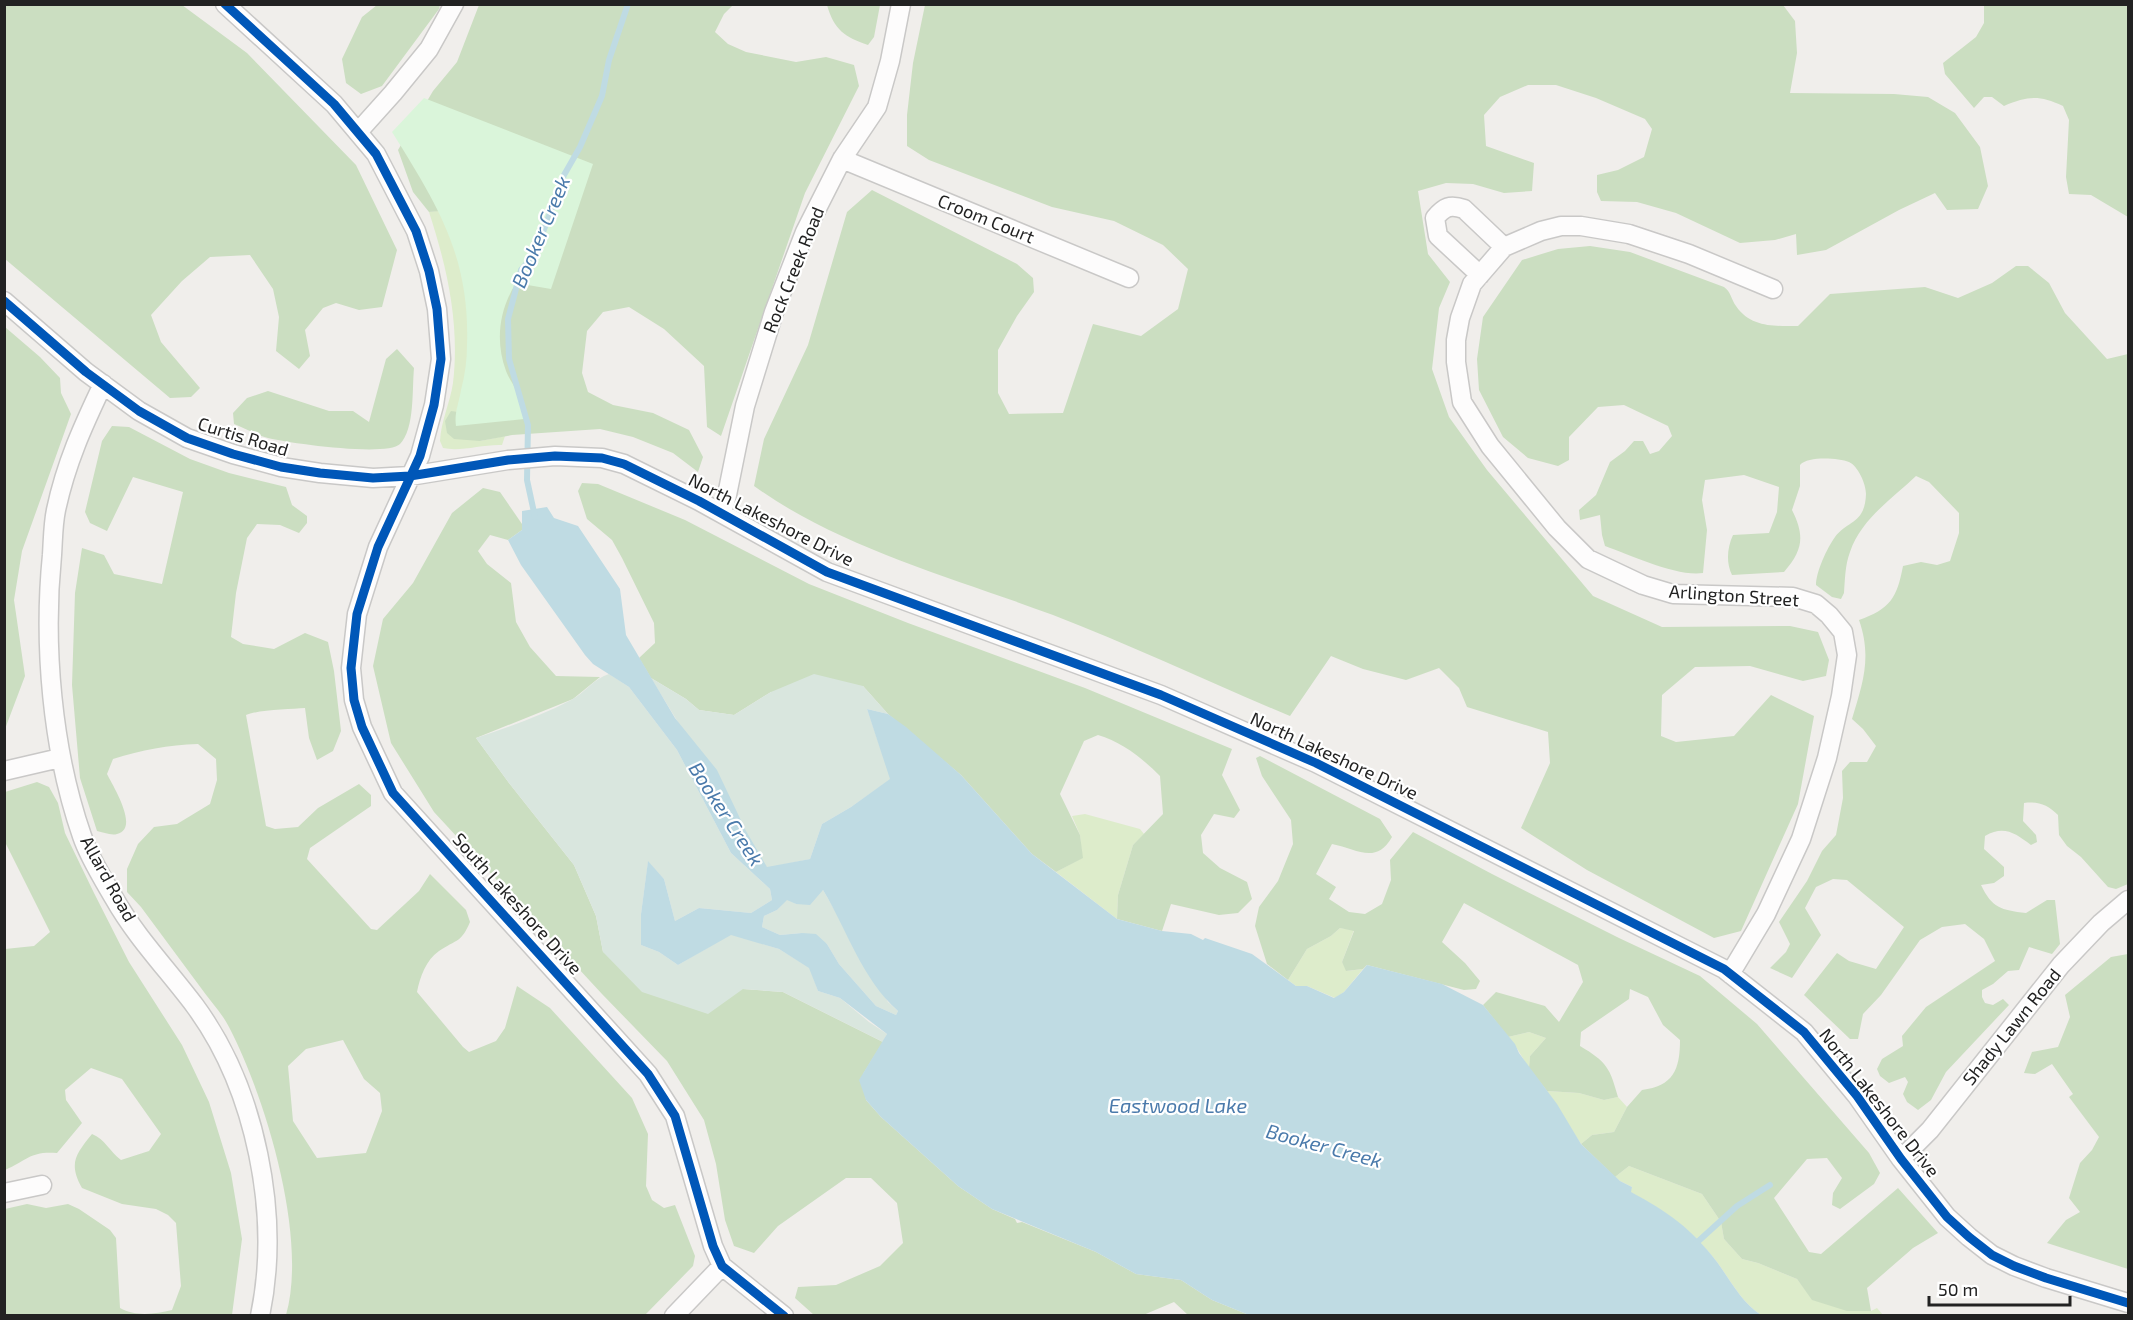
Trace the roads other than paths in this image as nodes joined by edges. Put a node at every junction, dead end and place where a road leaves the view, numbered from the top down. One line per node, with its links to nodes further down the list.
1 (225, 4): 4 (street, South Lakeshore Drive)
2 (454, 4): 4 (street)
3 (901, 4): 5 (street, Rock Creek Road)
4 (358, 132): 12 (street, South Lakeshore Drive)
5 (842, 159): 8 (street, Croom Court); 13 (street, Rock Creek Road)
6 (1504, 247): 7 (street, Arlington Street); 7 (street); 9 (street, Arlington Street)
7 (1480, 275): 17 (street, Arlington Street)
8 (1130, 278)
9 (1773, 289)
10 (4, 301): 11 (street, Curtis Road)
11 (103, 384): 12 (street, Curtis Road); 14 (street, Allard Road)
12 (410, 477): 13 (street, North Lakeshore Drive); 21 (street, South Lakeshore Drive)
13 (722, 513): 17 (street, North Lakeshore Drive)
14 (60, 758): 15 (street); 23 (street, Allard Road)
15 (4, 771)
16 (2128, 900): 18 (street, Shady Lawn Road)
17 (1731, 974): 18 (street, North Lakeshore Drive)
18 (1901, 1159): 22 (street, North Lakeshore Drive)
19 (42, 1185): 20 (street)
20 (4, 1193)
21 (722, 1266): 24 (street); 25 (street, South Lakeshore Drive)
22 (2128, 1303)
23 (260, 1316)
24 (674, 1316)
25 (784, 1316)

